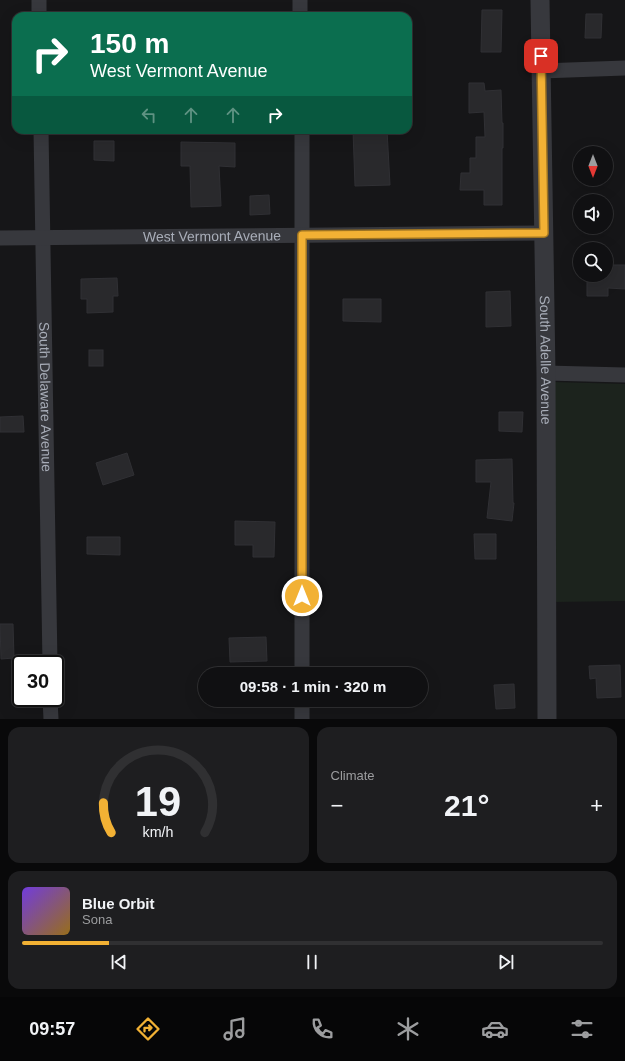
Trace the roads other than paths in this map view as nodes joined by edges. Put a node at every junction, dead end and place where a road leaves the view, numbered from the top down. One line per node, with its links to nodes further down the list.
1 (39, 0): 4 (street)
2 (300, 0): 5 (street)
3 (540, 0): 7 (street, South Adelle Avenue)
4 (39, 12)
5 (300, 12)
6 (625, 68): 7 (street)
7 (541, 70): 10 (street, South Adelle Avenue)
8 (41, 134): 12 (street, South Delaware Avenue)
9 (302, 134): 11 (street)
10 (544, 233): 11 (street, West Vermont Avenue); 14 (street, South Adelle Avenue)
11 (302, 235): 12 (street, West Vermont Avenue); 17 (street)
12 (44, 237): 13 (street, West Vermont Avenue); 16 (street, South Delaware Avenue)
13 (0, 238)
14 (546, 373): 15 (street); 22 (street, South Adelle Avenue)
15 (625, 375)
16 (50, 655)
17 (302, 667)
18 (50, 707): 20 (street)
19 (302, 707): 21 (street)
20 (51, 719)
21 (302, 719)
22 (547, 719)

